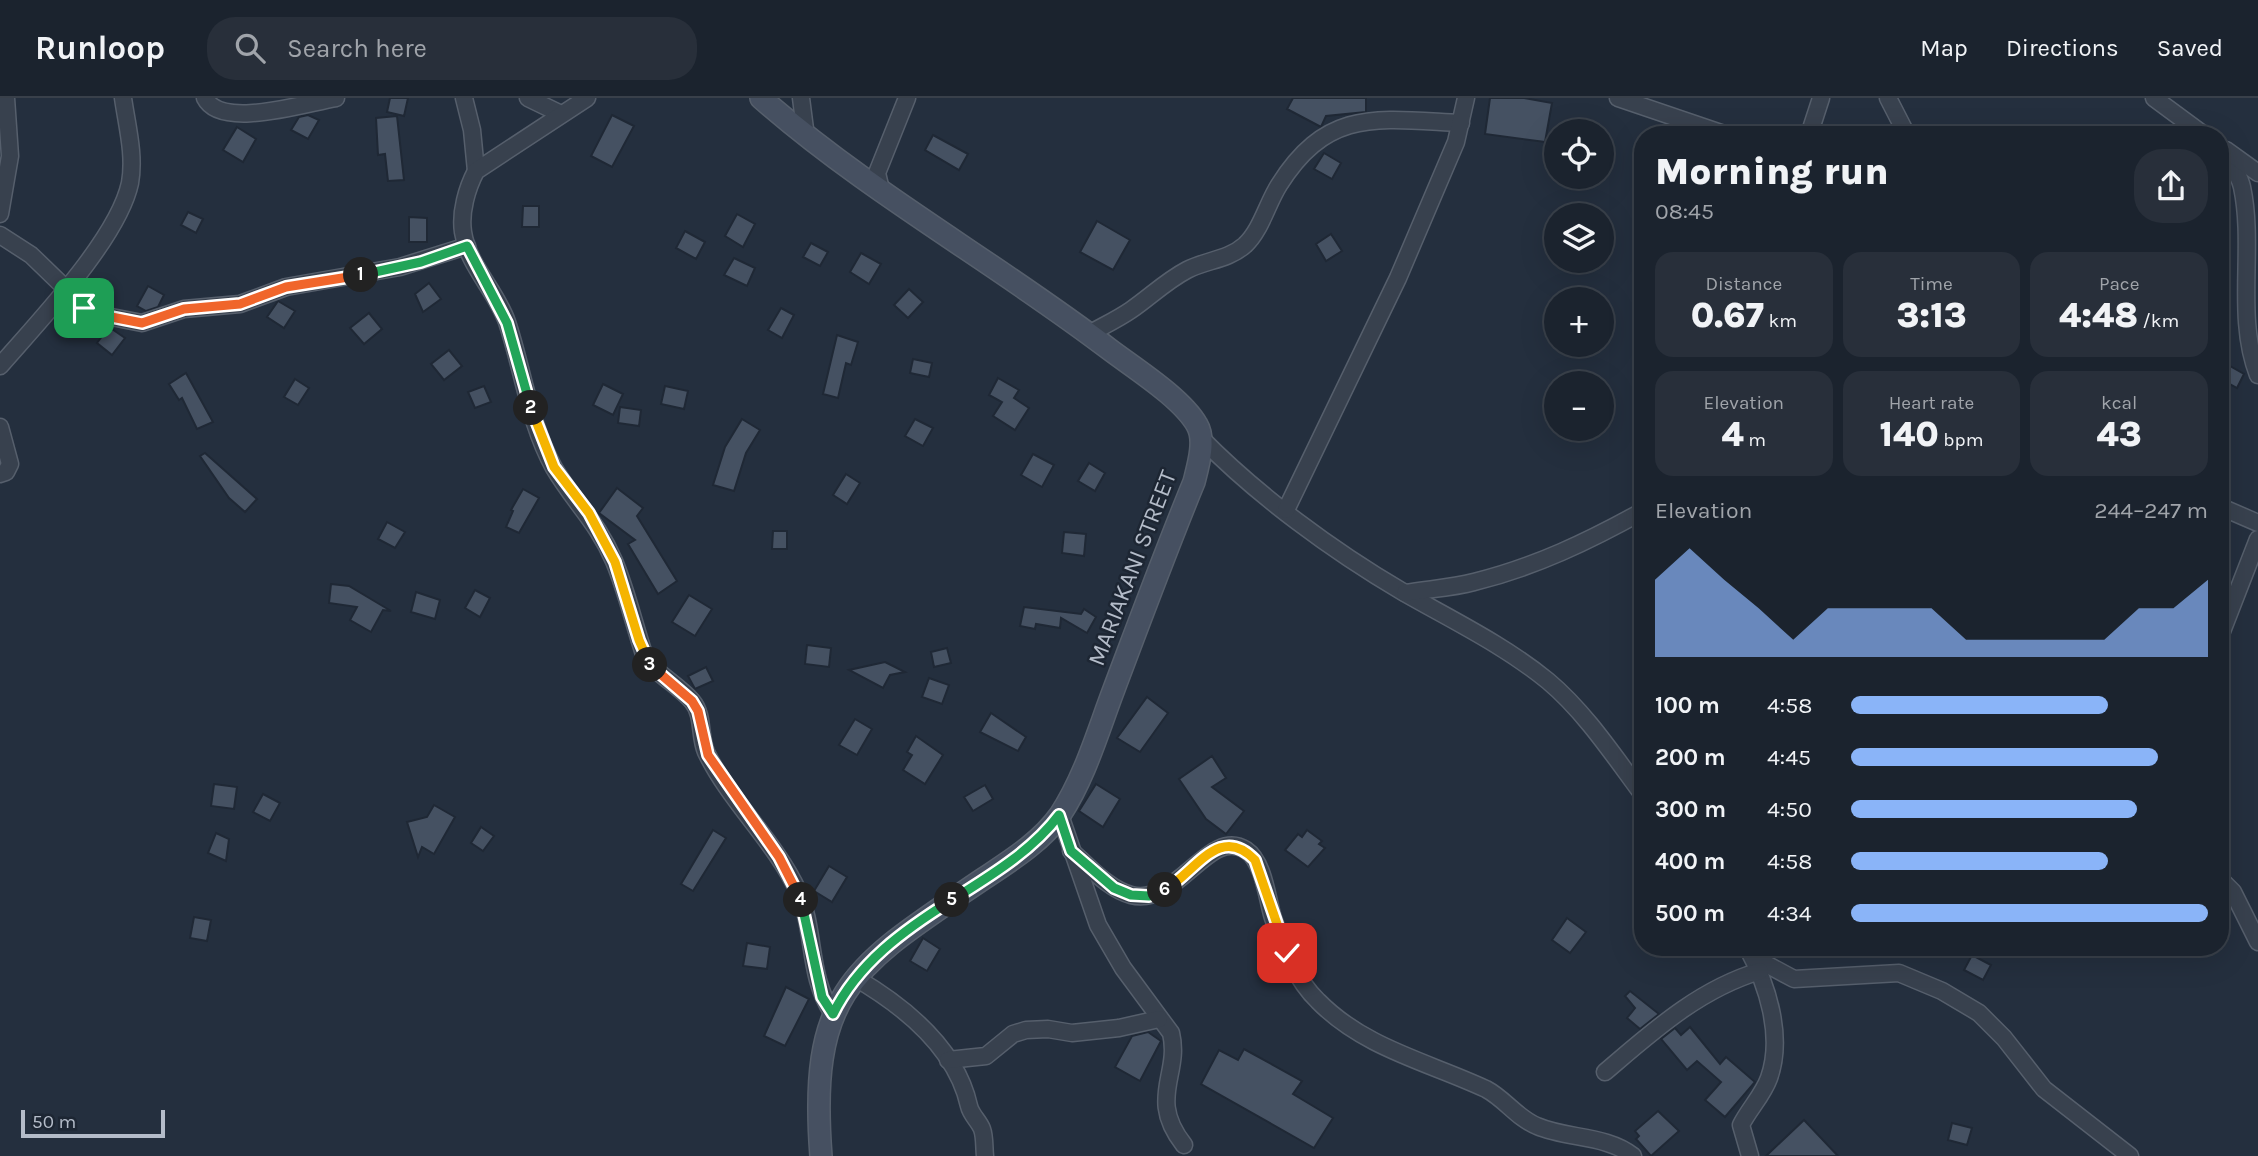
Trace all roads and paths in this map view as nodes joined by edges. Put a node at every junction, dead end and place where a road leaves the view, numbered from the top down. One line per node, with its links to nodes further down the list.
1 (6, 98): 28 (street)
2 (123, 98): 31 (street)
3 (205, 98): 4 (street)
4 (336, 98)
5 (464, 98): 25 (street)
6 (528, 98): 16 (street)
7 (587, 98): 16 (street)
8 (761, 98): 22 (street)
9 (801, 98): 22 (street)
10 (907, 98): 27 (street)
11 (1466, 98): 17 (street)
12 (1618, 98): 18 (street)
13 (1821, 98): 19 (street)
14 (1888, 98): 20 (street)
15 (2154, 98): 21 (street)
16 (561, 114): 25 (street)
17 (1461, 123): 32 (street); 38 (street)
18 (1700, 126)
19 (1813, 126)
20 (1902, 126)
21 (2192, 126)
22 (806, 137): 27 (street)
23 (2229, 153): 26 (street)
24 (2229, 162): 34 (street)
25 (476, 170): 30 (street)
26 (2258, 173)
27 (881, 190): 32 (street)
28 (0, 214)
29 (0, 235): 31 (street)
30 (467, 246): 31 (street); 52 (street)
31 (66, 289): 33 (street)
32 (1089, 334): 36 (street)
33 (0, 366)
34 (2258, 375)
35 (0, 427): 37 (street)
36 (1201, 438): 38 (street); 46 (street, MARIAKANI STREET)
37 (0, 474)
38 (1286, 510): 43 (street)
39 (2229, 511): 41 (street)
40 (1634, 516): 43 (street)
41 (2258, 523)
42 (2258, 540): 44 (street)
43 (1405, 593): 45 (street)
44 (2229, 614)
45 (1634, 783)
46 (1059, 815): 47 (street); 51 (street, MARIAKANI STREET)
47 (1071, 851): 53 (street); 59 (street)
48 (2229, 888): 49 (street)
49 (2258, 942)
50 (1753, 958): 55 (street); 60 (street); 61 (street)
51 (854, 977): 52 (street, MARIAKANI STREET); 54 (street)
52 (833, 1014): 57 (street, MARIAKANI STREET)
53 (1160, 1019): 54 (street); 56 (street)
54 (948, 1060): 58 (street)
55 (1605, 1072)
56 (1184, 1145)
57 (821, 1156)
58 (985, 1156)
59 (1633, 1156)
60 (1750, 1156)
61 (2130, 1156)

